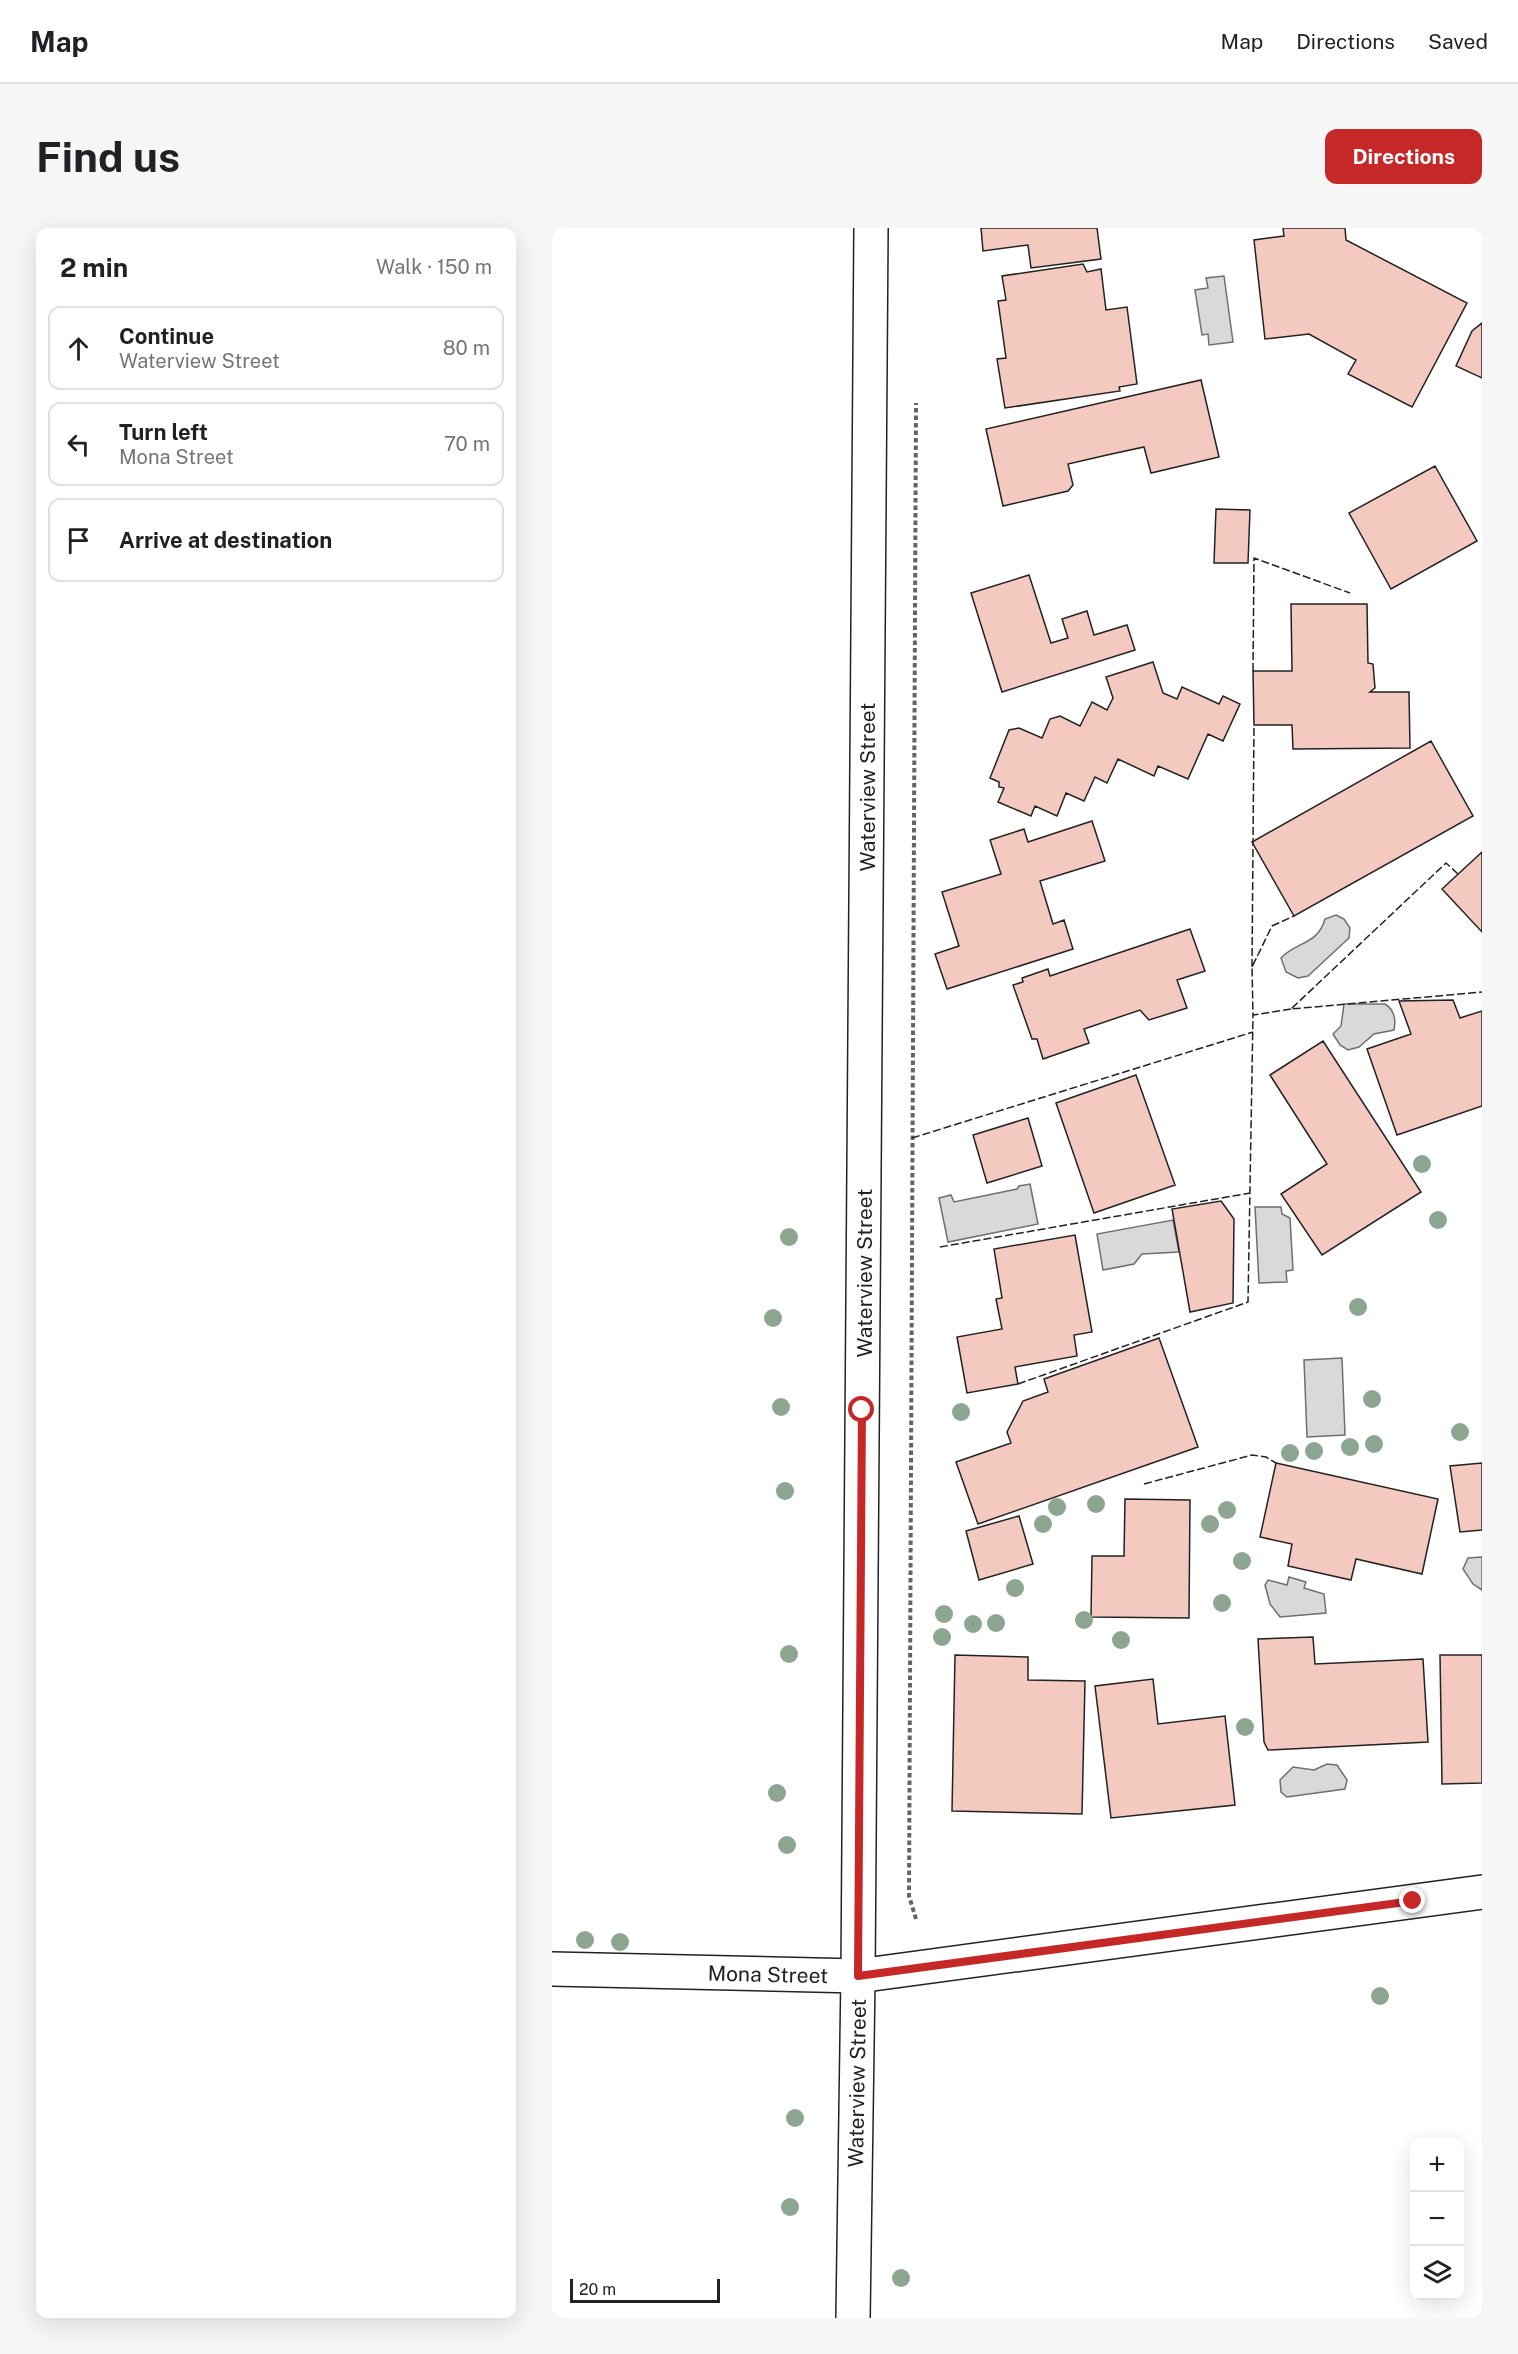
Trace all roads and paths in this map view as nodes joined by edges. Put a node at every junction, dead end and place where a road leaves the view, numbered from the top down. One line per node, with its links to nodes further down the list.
1 (871, 228): 6 (street, Waterview Street)
2 (916, 397): 4 (path)
3 (1482, 1892): 6 (street, Mona Street)
4 (916, 1918)
5 (552, 1969): 6 (street, Mona Street)
6 (858, 1976): 7 (street, Waterview Street)
7 (853, 2318)

